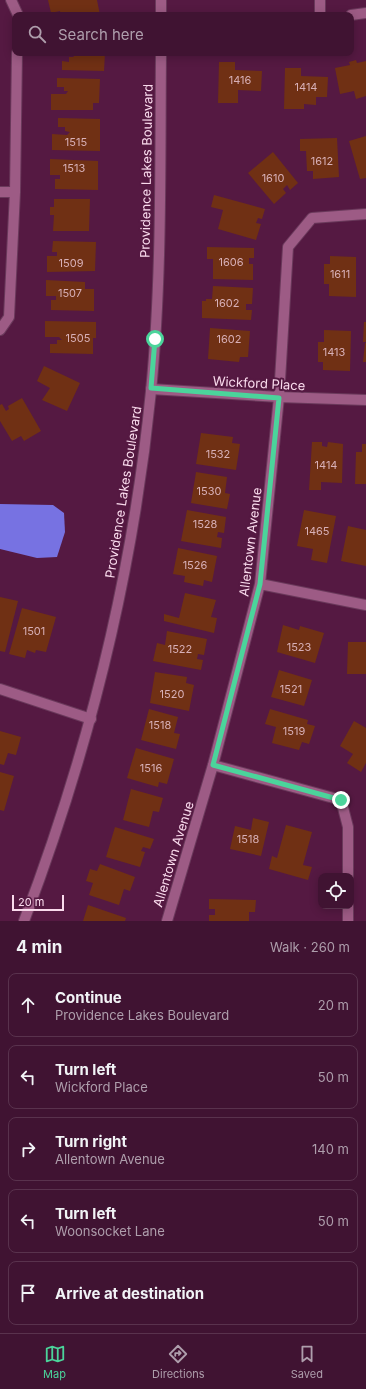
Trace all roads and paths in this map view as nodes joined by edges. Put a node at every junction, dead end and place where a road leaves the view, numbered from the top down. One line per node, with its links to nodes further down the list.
1 (11, 0): 4 (street)
2 (161, 0): 5 (street)
3 (320, 0): 6 (street)
4 (17, 12)
5 (161, 12)
6 (320, 12)
7 (366, 13): 8 (street)
8 (354, 15)
9 (17, 56): 12 (street)
10 (161, 56): 15 (street, Providence Lakes Boulevard)
11 (0, 192): 12 (street)
12 (15, 192): 14 (street)
13 (366, 214): 16 (street, Allentown Avenue)
14 (0, 330)
15 (151, 388): 16 (street, Wickford Place); 21 (street, Providence Lakes Boulevard)
16 (279, 398): 17 (street, Wickford Place); 18 (street, Allentown Avenue)
17 (366, 400)
18 (260, 584): 19 (street); 22 (street, Allentown Avenue)
19 (366, 604)
20 (0, 689): 21 (street)
21 (91, 719): 25 (street, Providence Lakes Boulevard)
22 (213, 765): 23 (street); 26 (street, Allentown Avenue)
23 (348, 873)
24 (348, 909): 27 (street)
25 (24, 921)
26 (166, 921)
27 (348, 921)

